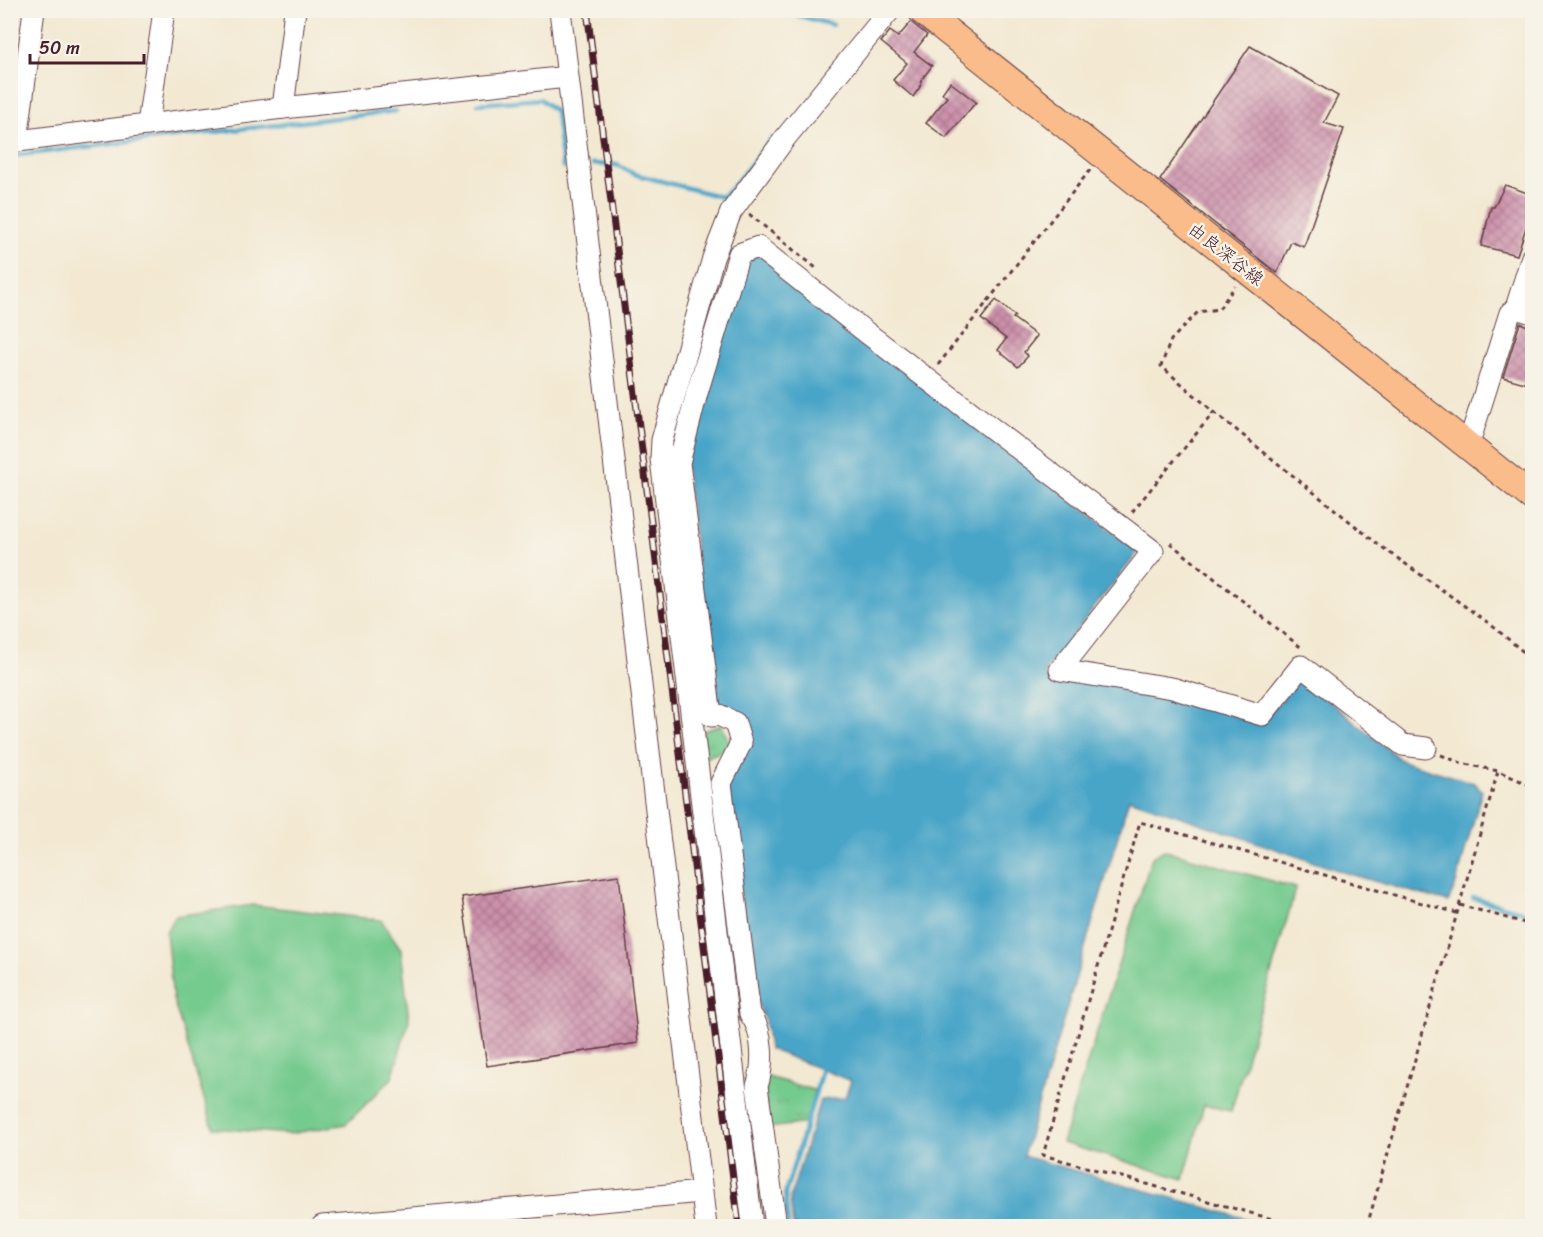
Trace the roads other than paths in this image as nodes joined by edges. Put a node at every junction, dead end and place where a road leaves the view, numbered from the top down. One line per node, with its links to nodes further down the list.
1 (33, 10): 10 (street)
2 (164, 10): 9 (street)
3 (295, 10): 8 (street)
4 (560, 10): 7 (street)
5 (890, 10): 16 (street)
6 (921, 10): 13 (main road, 由良深谷線)
7 (567, 77): 8 (street); 18 (street)
8 (283, 108): 9 (street)
9 (148, 125): 10 (street)
10 (14, 141)
11 (1533, 257): 12 (street)
12 (1524, 311): 13 (street)
13 (1470, 439): 14 (main road, 由良深谷線)
14 (1533, 497)
15 (1426, 748): 17 (street)
16 (728, 1031): 17 (street); 21 (street)
17 (760, 1076): 22 (street)
18 (702, 1192): 19 (street); 20 (street)
19 (322, 1227)
20 (706, 1227)
21 (752, 1227)
22 (776, 1227)

